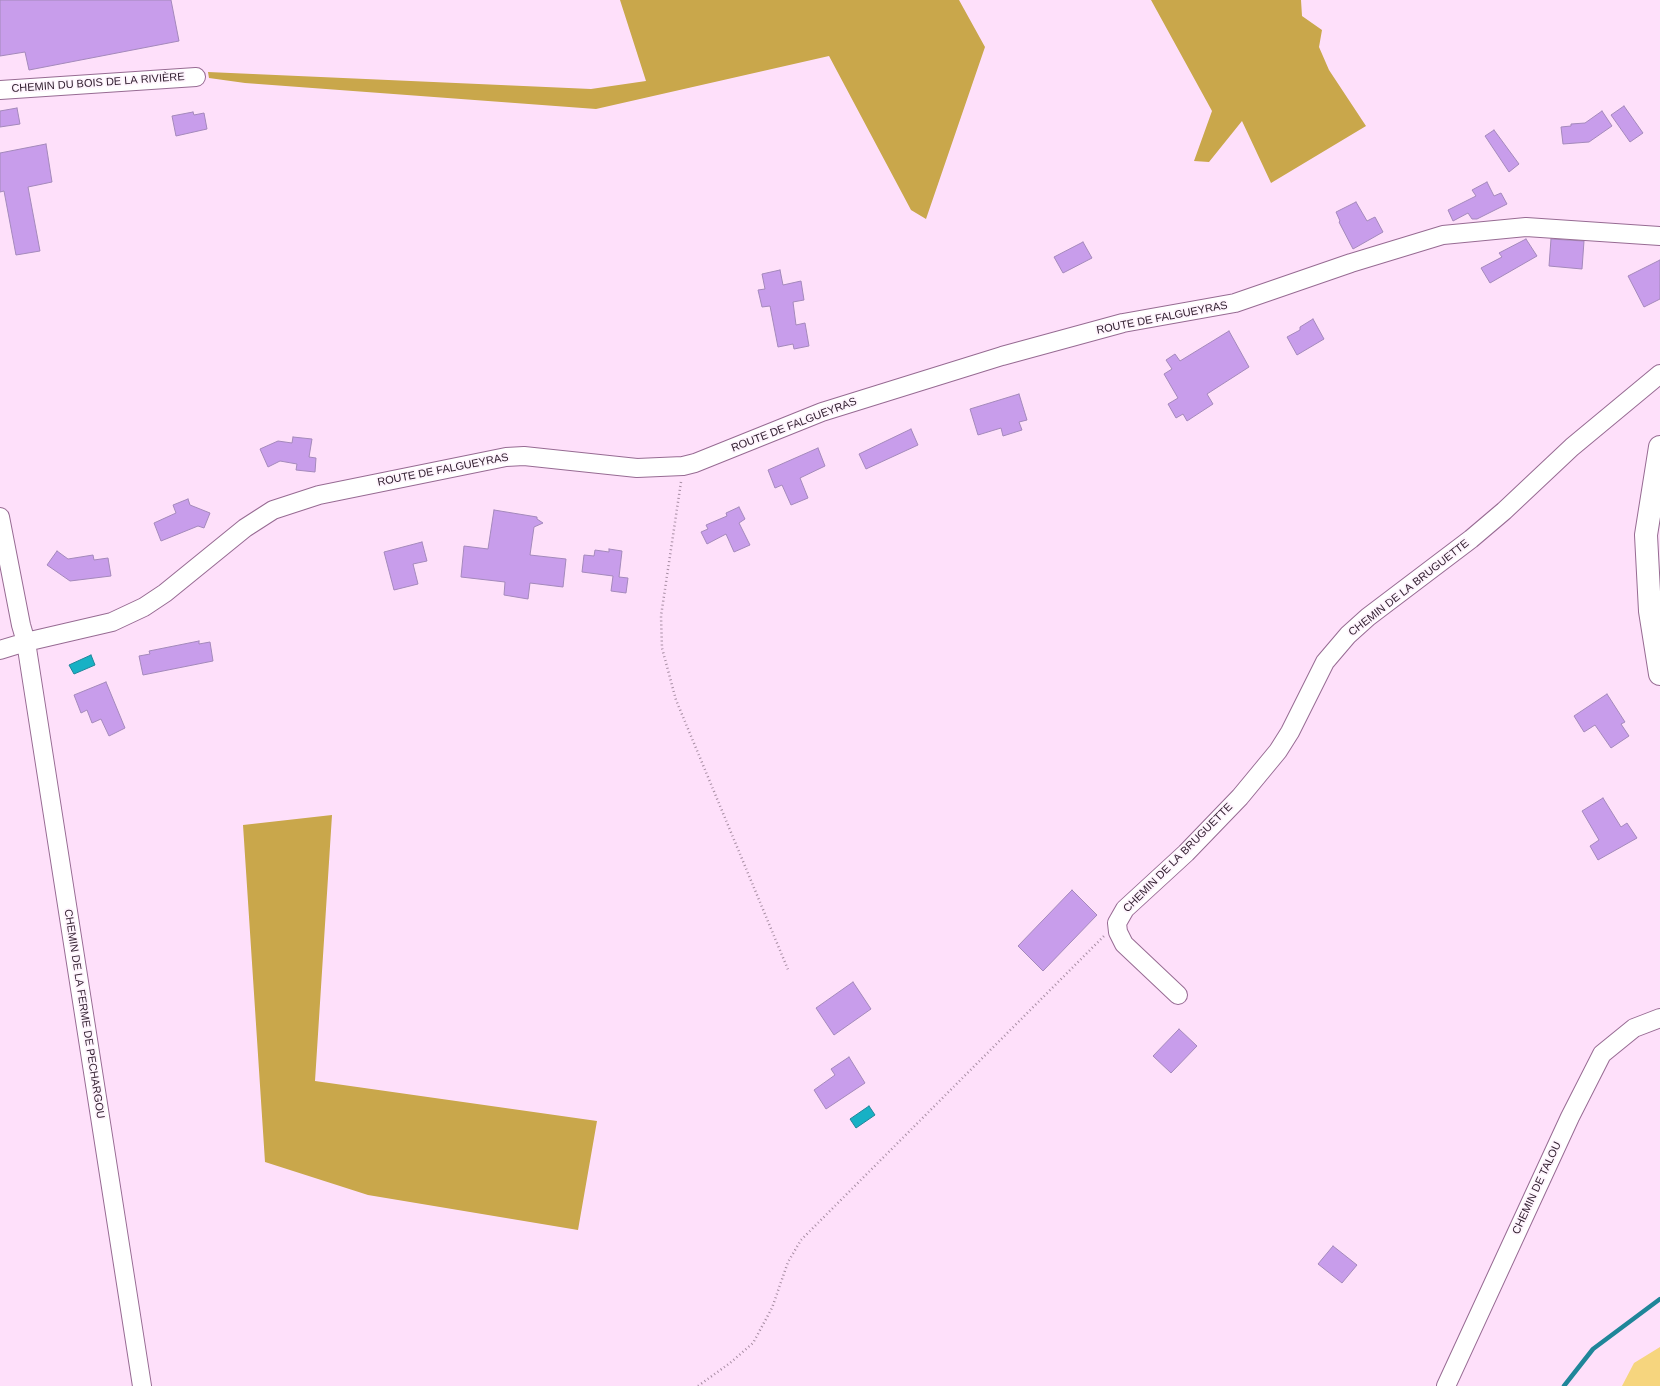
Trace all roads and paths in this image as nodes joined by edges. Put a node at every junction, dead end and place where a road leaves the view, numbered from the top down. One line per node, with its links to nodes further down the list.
1 (196, 76): 2 (street, CHEMIN DU BOIS DE LA RIVIÈRE)
2 (0, 90)
3 (1660, 236): 6 (street, ROUTE DE FALGUEYRAS)
4 (1660, 374): 11 (street, CHEMIN DE LA BRUGUETTE)
5 (1660, 447): 10 (street)
6 (683, 466): 8 (street, ROUTE DE FALGUEYRAS); 12 (path)
7 (0, 517): 8 (street, CHEMIN DE LA FERME DE PECHARGOU)
8 (26, 642): 9 (street, ROUTE DE FALGUEYRAS); 15 (street, CHEMIN DE LA FERME DE PECHARGOU)
9 (0, 650)
10 (1660, 674)
11 (1117, 923): 13 (street, CHEMIN DE LA BRUGUETTE); 16 (path)
12 (789, 972)
13 (1178, 995)
14 (1660, 1018): 17 (street, CHEMIN DE TALOU)
15 (142, 1386)
16 (698, 1386)
17 (1446, 1386)

